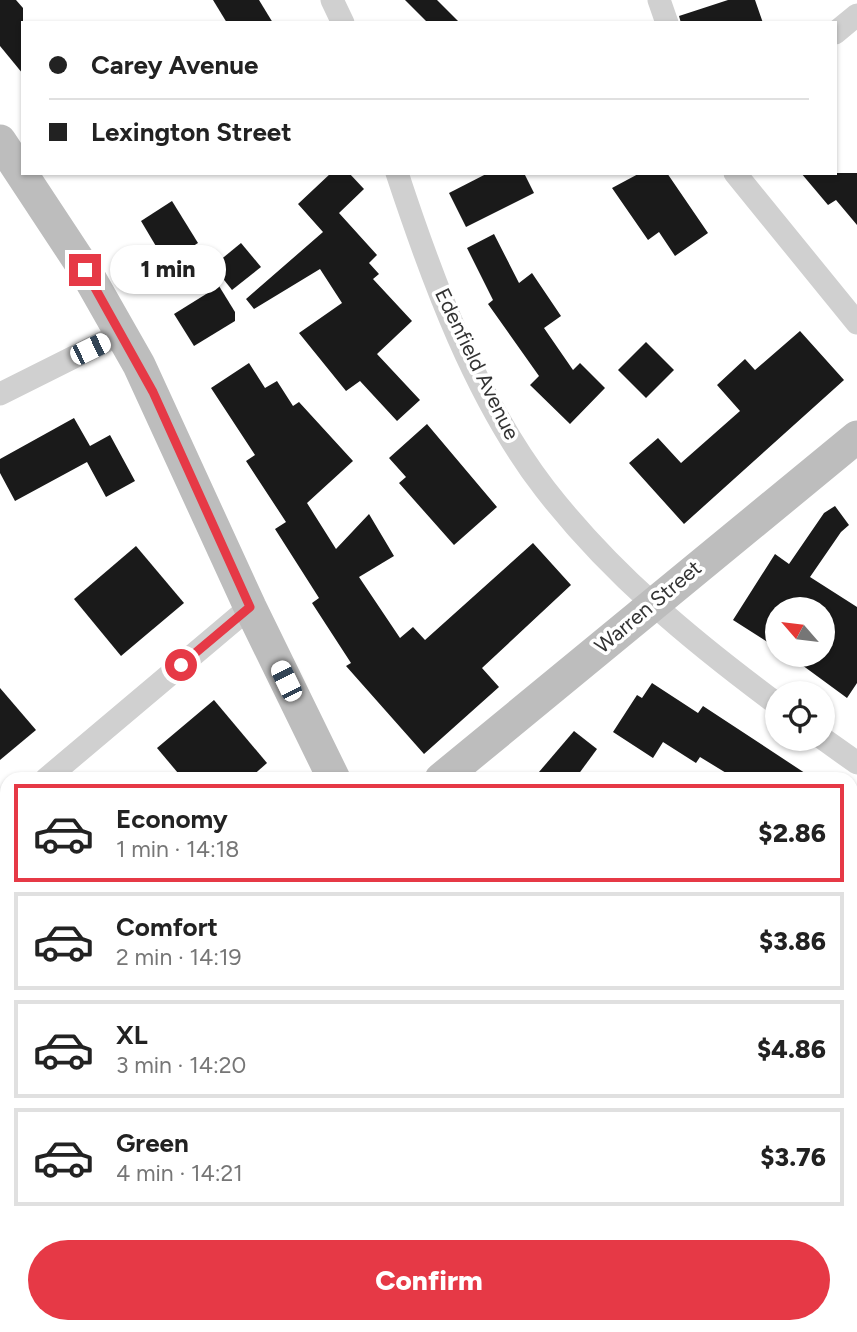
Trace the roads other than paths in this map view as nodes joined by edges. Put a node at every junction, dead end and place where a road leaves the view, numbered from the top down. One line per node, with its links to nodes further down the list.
1 (332, 0): 4 (street)
2 (659, 0): 5 (street)
3 (857, 15): 6 (street)
4 (342, 21)
5 (666, 21)
6 (837, 31)
7 (0, 141): 8 (street)
8 (21, 172)
9 (23, 175): 13 (street)
10 (398, 175): 16 (street, Edenfield Avenue)
11 (737, 175): 12 (street)
12 (857, 323)
13 (122, 333): 14 (street); 17 (street)
14 (0, 394)
15 (857, 437): 16 (street, Warren Street)
16 (651, 604): 18 (street, Edenfield Avenue); 23 (street, Warren Street)
17 (250, 607): 21 (street); 22 (street)
18 (765, 695)
19 (835, 747): 20 (street)
20 (857, 763)
21 (54, 772)
22 (331, 772)
23 (449, 772)

